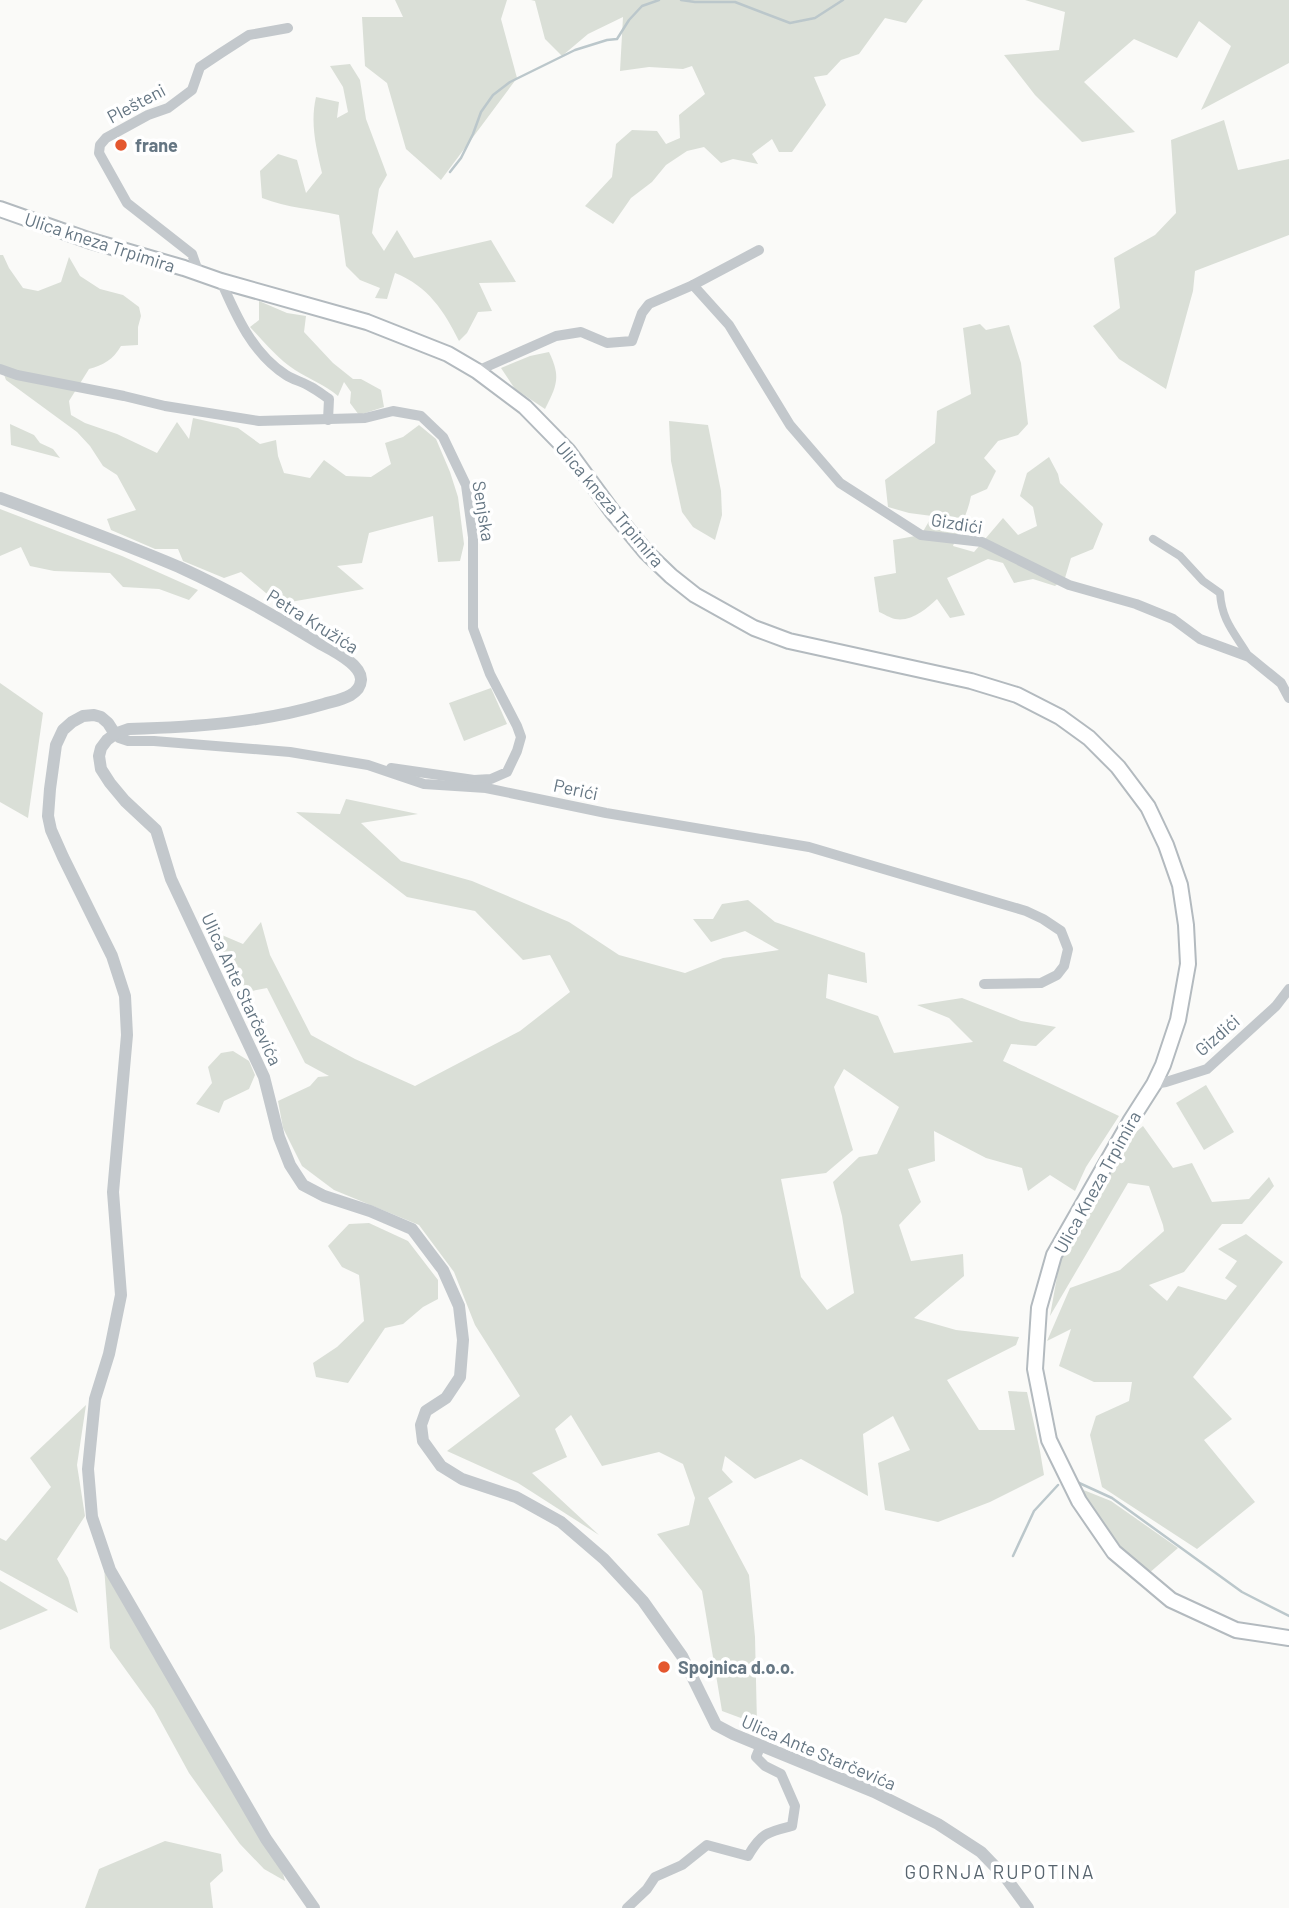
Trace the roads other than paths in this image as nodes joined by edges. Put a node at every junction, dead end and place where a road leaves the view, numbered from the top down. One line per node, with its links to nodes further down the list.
1 (288, 28): 4 (street, Plešteni)
2 (0, 209): 4 (main road, Ulica kneza Trpimira)
3 (759, 250): 6 (street)
4 (199, 274): 5 (main road, Ulica kneza Trpimira)
5 (221, 281): 8 (main road, Ulica kneza Trpimira); 9 (street)
6 (693, 285): 8 (street); 12 (street, Gizdići)
7 (0, 369): 9 (street, Senjska)
8 (477, 371): 18 (main road, Ulica kneza Trpimira)
9 (328, 420): 15 (street, Senjska)
10 (0, 498): 14 (street, Petra Kružića)
11 (1153, 539): 12 (street)
12 (1249, 657): 13 (street, Gizdići)
13 (1289, 698)
14 (115, 734): 15 (street, Perići); 21 (street, Ulica Ante Starčevića); 22 (street)
15 (368, 765): 16 (street, Perići)
16 (984, 984)
17 (1289, 989): 19 (street, Gizdići)
18 (1178, 1020): 19 (main road, Ulica Kneza Trpimira)
19 (1154, 1084): 20 (main road, Ulica Kneza Trpimira)
20 (1289, 1638)
21 (761, 1745): 23 (street); 24 (street, Ulica Ante Starčevića)
22 (314, 1908)
23 (627, 1908)
24 (1028, 1908)

